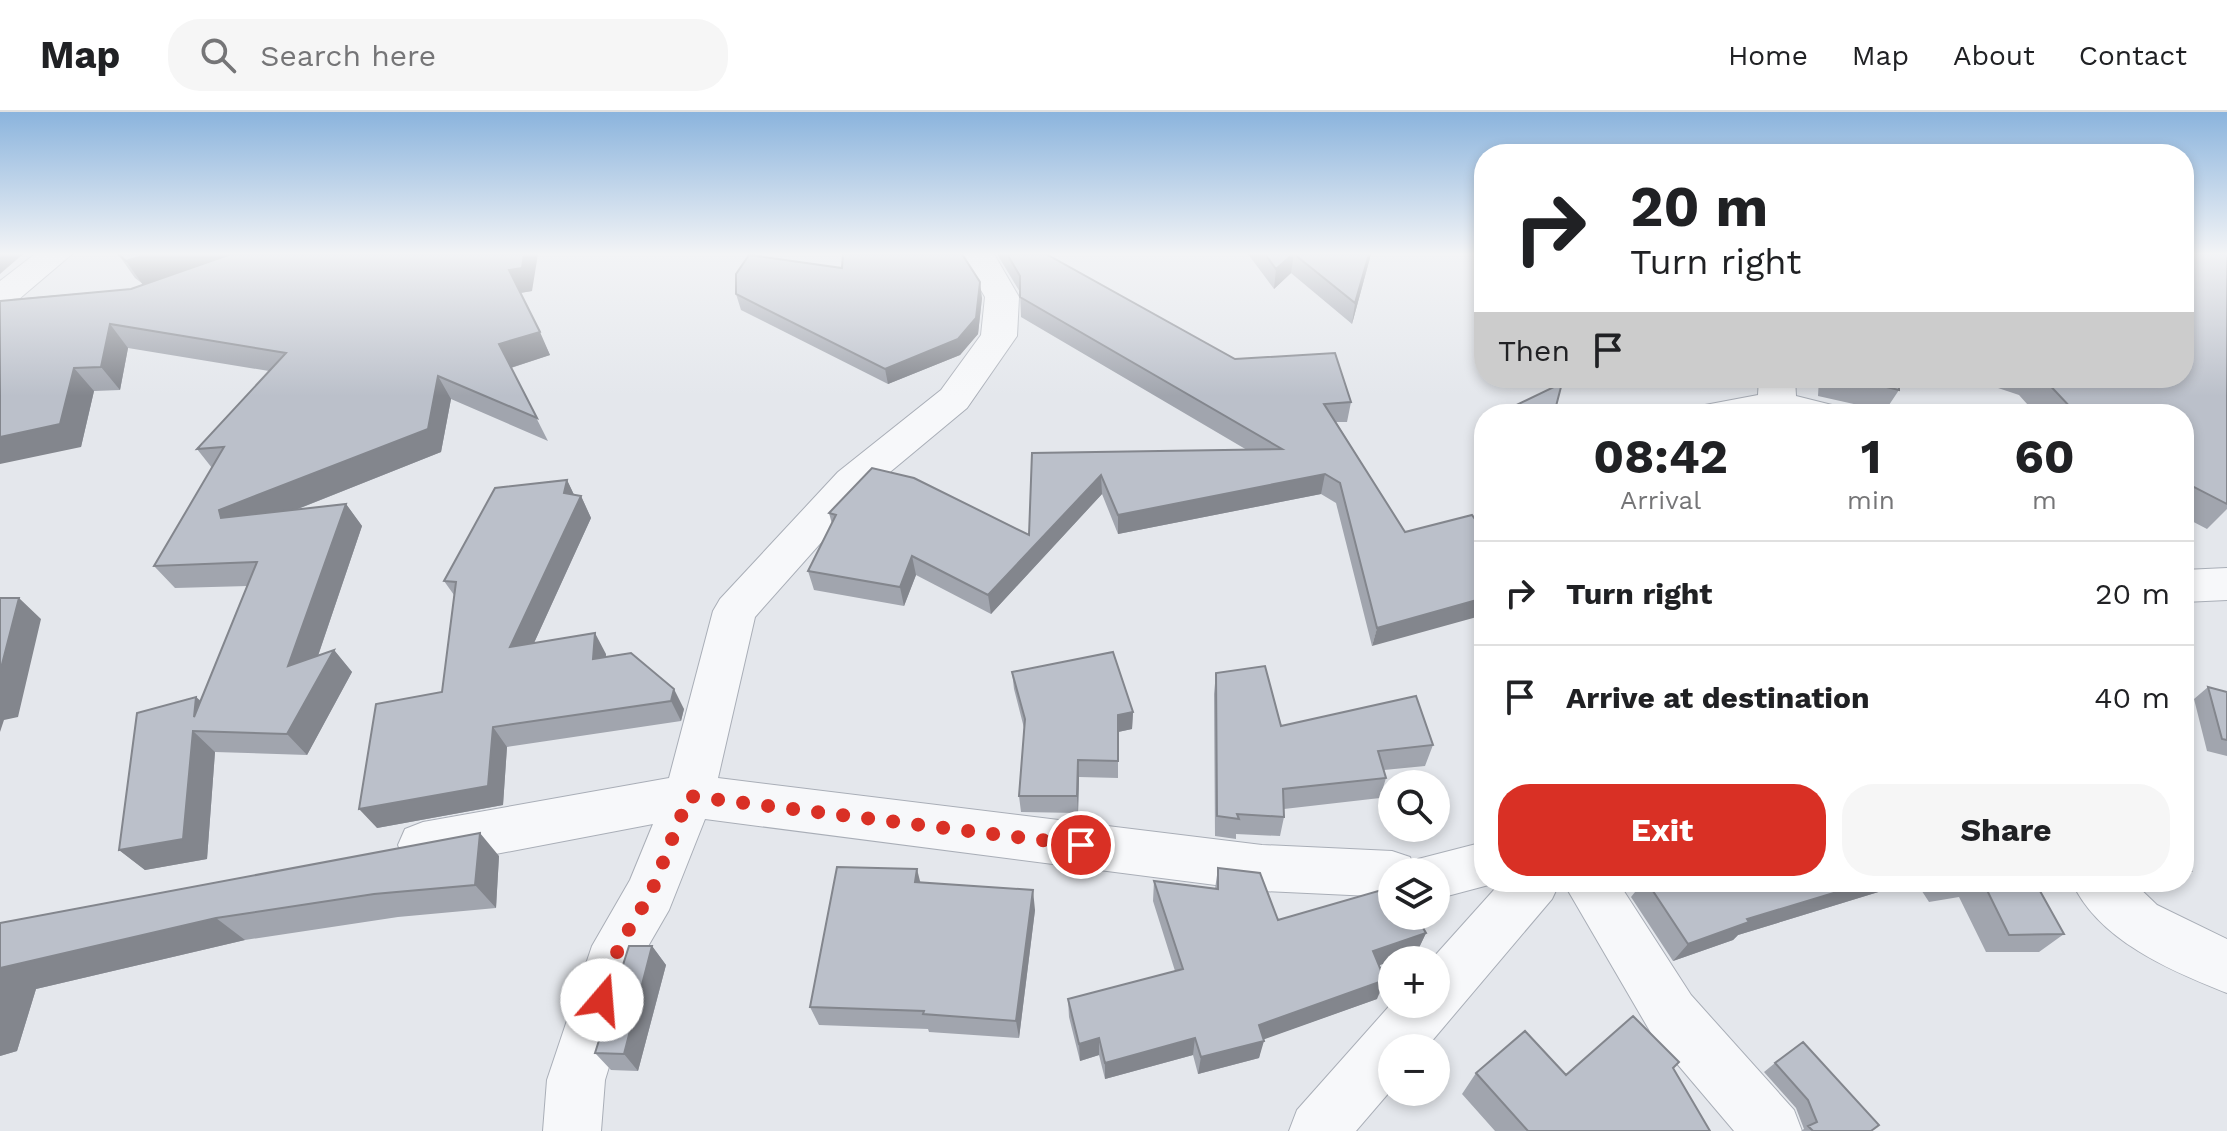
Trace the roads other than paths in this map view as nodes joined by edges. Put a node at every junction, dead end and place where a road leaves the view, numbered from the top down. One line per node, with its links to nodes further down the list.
1 (1002, 302): 9 (street)
2 (44, 307): 3 (street)
3 (0, 311)
4 (1777, 391): 5 (street); 6 (street)
5 (1744, 404)
6 (1801, 404)
7 (2227, 584): 8 (street)
8 (2194, 586)
9 (689, 796): 10 (street); 12 (street); 20 (street)
10 (372, 855)
11 (1474, 867): 13 (street)
12 (1378, 873)
13 (1450, 873)
14 (1525, 892): 18 (street)
15 (1595, 892): 22 (street)
16 (2108, 892): 17 (street)
17 (2227, 967)
18 (1450, 979)
19 (1416, 1018): 21 (street)
20 (572, 1131)
21 (1318, 1131)
22 (1773, 1131)

